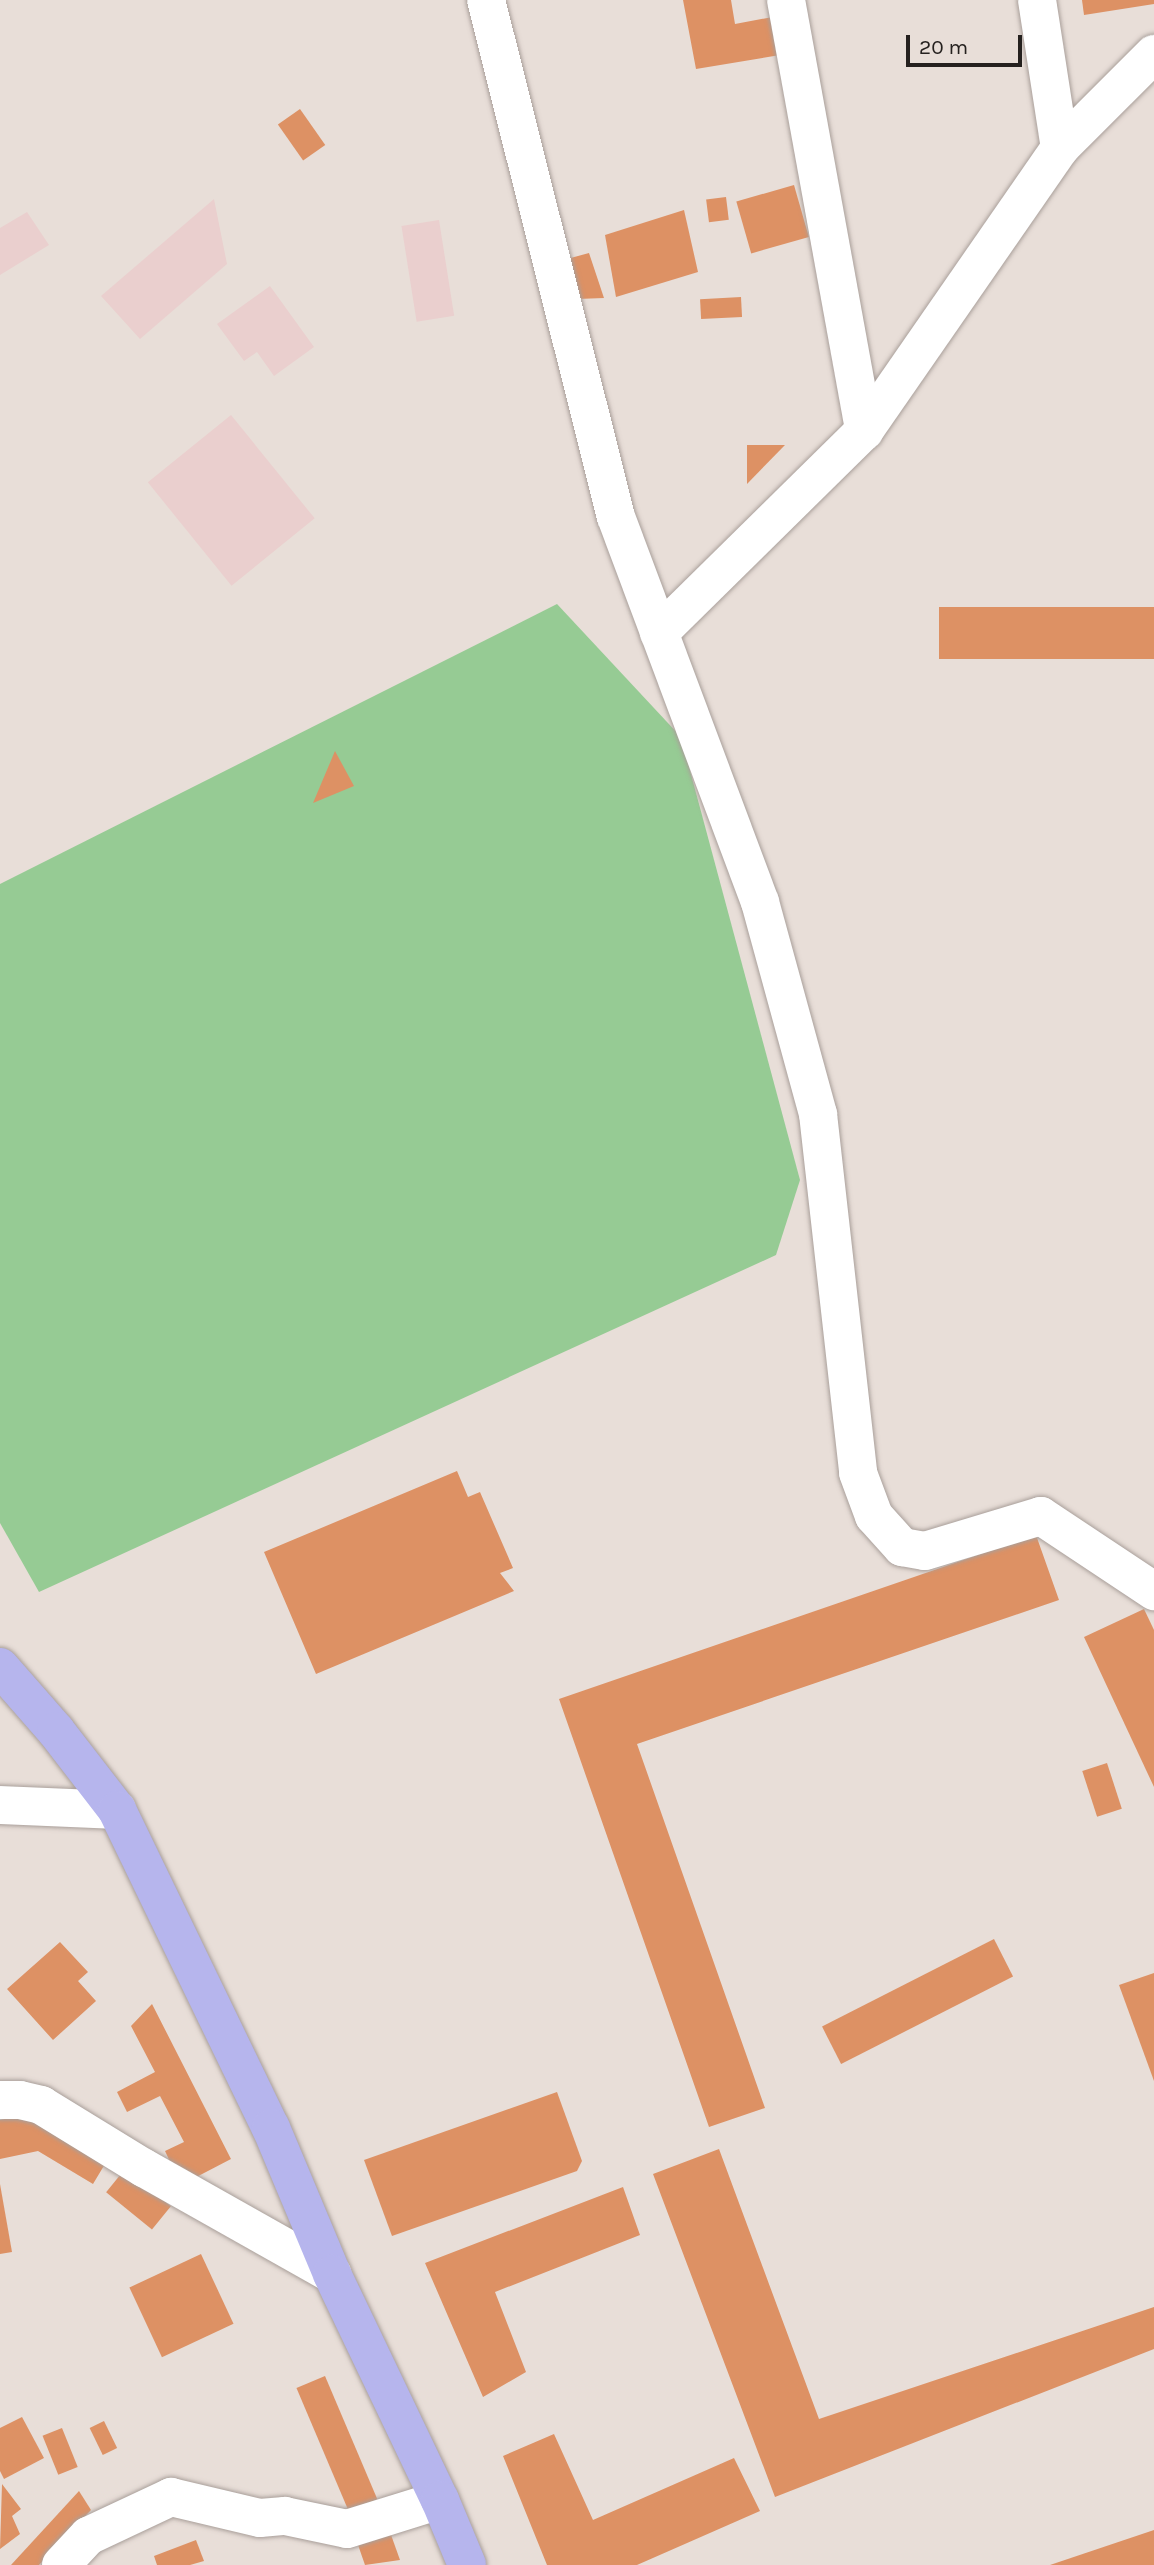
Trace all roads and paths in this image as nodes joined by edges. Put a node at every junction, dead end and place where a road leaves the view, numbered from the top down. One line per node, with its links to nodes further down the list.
1 (486, 0): 7 (street)
2 (786, 0): 6 (street)
3 (1037, 0): 5 (street)
4 (1154, 54): 5 (street)
5 (1060, 148): 6 (street)
6 (864, 431): 7 (street)
7 (659, 633): 8 (street)
8 (1154, 1591)
9 (0, 1667): 11 (main road)
10 (0, 1805): 11 (street)
11 (117, 1810): 13 (main road)
12 (0, 2100): 13 (street)
13 (332, 2274): 14 (main road)
14 (439, 2500): 15 (street); 16 (main road)
15 (61, 2565)
16 (467, 2565)

